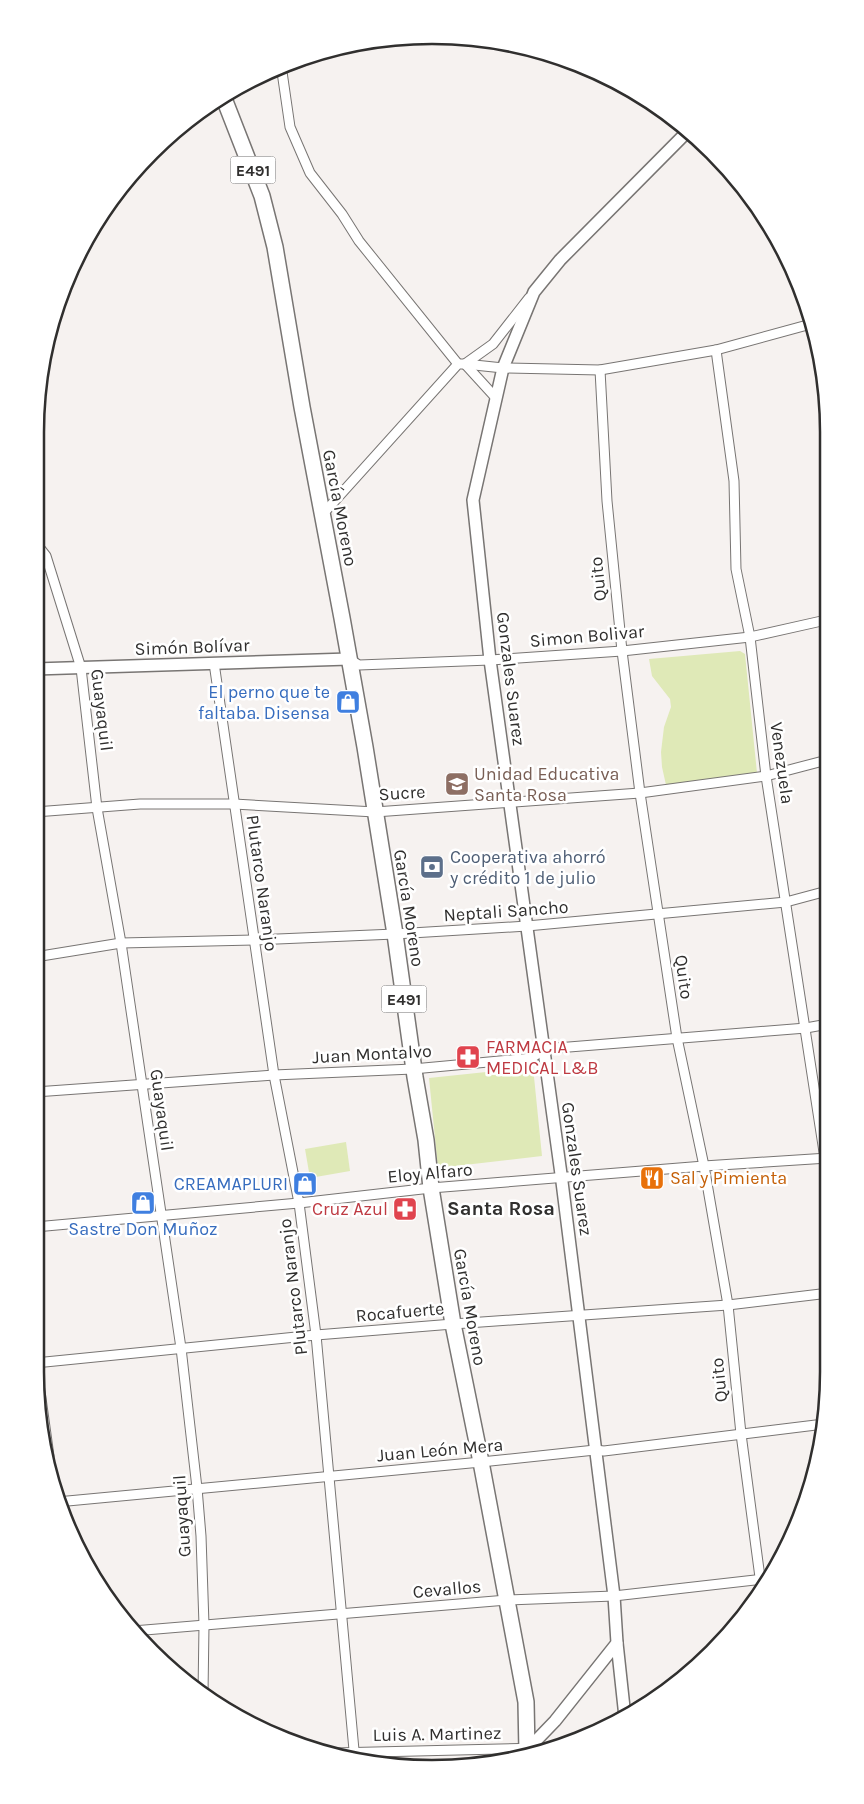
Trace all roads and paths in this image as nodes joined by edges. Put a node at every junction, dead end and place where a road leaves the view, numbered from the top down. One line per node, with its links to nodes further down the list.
1 (282, 73): 7 (street)
2 (226, 103): 11 (highway, García Moreno / E491)
3 (683, 136): 4 (street, Gonzales Suarez)
4 (534, 292): 7 (street); 8 (street, Gonzales Suarez)
5 (805, 326): 6 (street)
6 (716, 350): 9 (street); 14 (street, Venezuela)
7 (461, 364): 8 (street); 10 (street); 11 (street)
8 (503, 368): 9 (street); 10 (street, Gonzales Suarez)
9 (600, 370): 15 (street, Quito)
10 (496, 398): 17 (street, Gonzales Suarez)
11 (322, 515): 16 (highway, García Moreno / E491)
12 (44, 553): 19 (street, Guayaquil)
13 (820, 621): 14 (street, Simon Bolivar)
14 (750, 637): 15 (street, Simon Bolivar); 22 (street, Venezuela)
15 (622, 651): 17 (street, Simon Bolivar); 23 (street, Quito)
16 (349, 659): 17 (street, Simon Bolivar); 18 (street, Simón Bolívar); 28 (highway, García Moreno / E491)
17 (490, 660): 24 (street, Gonzales Suarez)
18 (214, 663): 19 (street, Simón Bolívar); 25 (street, Plutarco Naranjo)
19 (81, 668): 20 (street, Simón Bolívar); 26 (street, Guayaquil)
20 (44, 669)
21 (820, 762): 22 (street, Sucre)
22 (766, 776): 23 (street, Sucre); 30 (street, Venezuela)
23 (640, 794): 24 (street, Sucre); 31 (street, Quito)
24 (509, 802): 28 (street, Sucre); 32 (street, Gonzales Suarez)
25 (234, 804): 26 (street, Sucre); 28 (street, Sucre); 34 (street, Plutarco Naranjo)
26 (97, 808): 27 (street, Sucre); 35 (street, Guayaquil)
27 (44, 811)
28 (375, 812): 33 (highway, García Moreno / E491)
29 (820, 894): 30 (street, Neptali Sancho)
30 (786, 902): 31 (street, Neptali Sancho); 38 (street, Venezuela)
31 (659, 915): 32 (street, Neptali Sancho); 39 (street, Quito)
32 (526, 926): 33 (street, Neptali Sancho); 40 (street, Gonzales Suarez)
33 (395, 934): 34 (street, Neptali Sancho); 41 (highway, García Moreno / E491)
34 (254, 940): 35 (street, Neptali Sancho); 42 (street, Plutarco Naranjo)
35 (121, 944): 36 (street, Neptali Sancho); 43 (street, Guayaquil)
36 (44, 956)
37 (820, 1025): 38 (street, Juan Montalvo)
38 (806, 1028): 39 (street, Juan Montalvo); 45 (street, Venezuela)
39 (677, 1038): 40 (street, Juan Montalvo); 47 (street, Quito)
40 (544, 1050): 41 (street, Juan Montalvo); 48 (street, Gonzales Suarez)
41 (414, 1069): 42 (street, Juan Montalvo); 49 (highway, García Moreno / E491)
42 (274, 1076): 43 (street, Juan Montalvo); 50 (street, Plutarco Naranjo)
43 (142, 1084): 44 (street, Juan Montalvo); 51 (street, Guayaquil)
44 (44, 1091)
45 (820, 1119)
46 (820, 1158): 47 (street, Eloy Alfaro)
47 (704, 1166): 48 (street, Eloy Alfaro); 54 (street, Quito)
48 (561, 1179): 49 (street, Eloy Alfaro); 55 (street, Gonzales Suarez)
49 (431, 1188): 50 (street, Eloy Alfaro); 56 (highway, García Moreno / E491)
50 (299, 1203): 51 (street, Eloy Alfaro); 57 (street, Plutarco Naranjo)
51 (161, 1215): 52 (street, Eloy Alfaro); 58 (street, Guayaquil)
52 (44, 1226)
53 (820, 1294): 54 (street, Rocafuerte)
54 (728, 1305): 55 (street, Rocafuerte); 61 (street, Quito)
55 (579, 1316): 56 (street, Rocafuerte); 62 (street, Gonzales Suarez)
56 (453, 1324): 57 (street, Rocafuerte); 63 (highway, García Moreno / E491)
57 (316, 1335): 58 (street, Rocafuerte); 64 (street, Plutarco Naranjo)
58 (181, 1348): 59 (street, Rocafuerte); 65 (street, Guayaquil)
59 (44, 1359)
60 (817, 1425): 61 (street, Juan León Mera)
61 (741, 1434): 62 (street, Juan León Mera); 67 (street, Quito)
62 (595, 1450): 63 (street, Juan León Mera); 69 (street, Gonzales Suarez)
63 (481, 1462): 64 (street, Juan León Mera); 70 (highway, García Moreno / E491)
64 (329, 1476): 65 (street, Juan León Mera); 71 (street, Plutarco Naranjo)
65 (197, 1488): 66 (street, Juan León Mera); 72 (street, Guayaquil)
66 (66, 1501)
67 (761, 1577)
68 (759, 1581): 69 (street, Cevallos)
69 (614, 1596): 70 (street, Cevallos); 74 (street, Gonzales Suarez)
70 (507, 1600): 71 (street, Cevallos); 78 (highway, García Moreno / E491)
71 (342, 1614): 72 (street, Cevallos); 80 (street, Plutarco Naranjo)
72 (204, 1625): 73 (street, Cevallos); 75 (street, Guayaquil)
73 (142, 1630)
74 (617, 1643): 76 (street, Gonzales Suarez); 77 (street)
75 (203, 1685)
76 (624, 1709)
77 (535, 1746)
78 (532, 1747)
79 (518, 1751): 81 (street, Luis A. Martinez)
80 (355, 1753)
81 (376, 1756)

